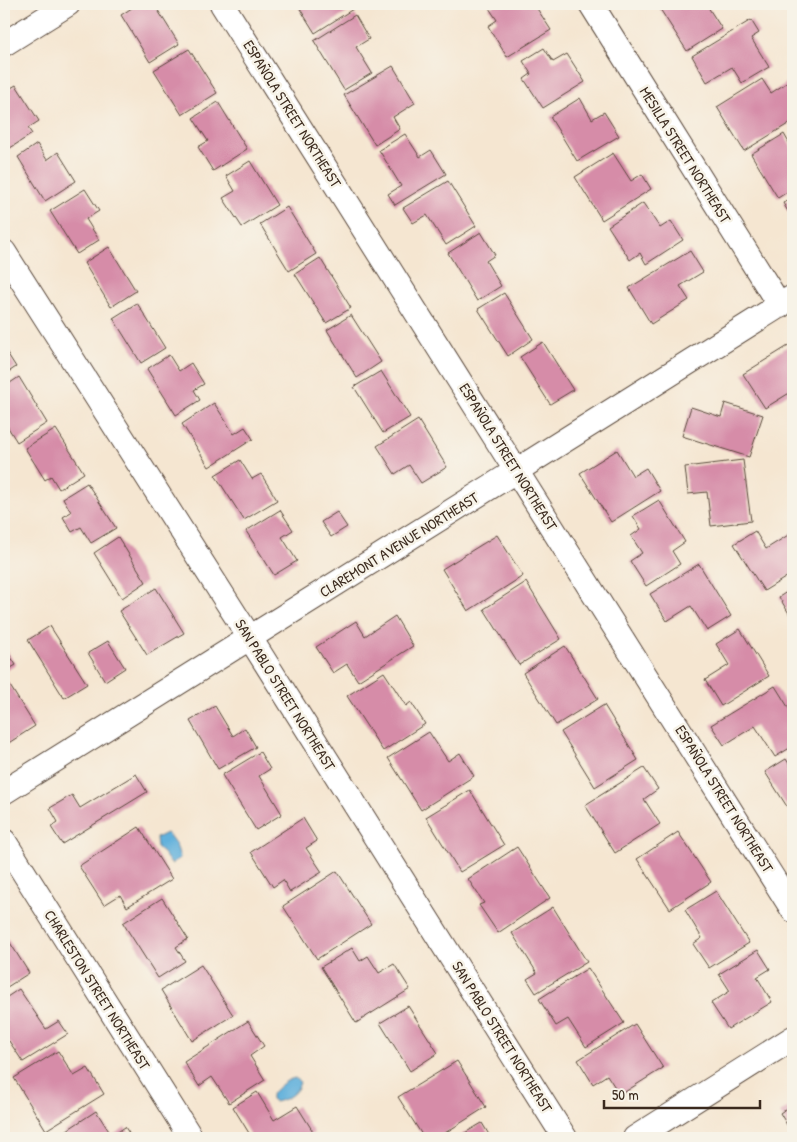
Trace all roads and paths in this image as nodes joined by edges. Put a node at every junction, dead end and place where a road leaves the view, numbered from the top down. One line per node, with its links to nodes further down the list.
1 (68, 4): 4 (street)
2 (222, 4): 7 (street, ESPAÑOLA STREET NORTHEAST)
3 (592, 4): 6 (street, MESILLA STREET NORTHEAST)
4 (4, 44)
5 (4, 252): 8 (street, SAN PABLO STREET NORTHEAST)
6 (786, 302): 7 (street, CLAREMONT AVENUE NORTHEAST)
7 (517, 471): 8 (street, CLAREMONT AVENUE NORTHEAST); 11 (street, ESPAÑOLA STREET NORTHEAST)
8 (250, 638): 9 (street, CLAREMONT AVENUE NORTHEAST); 14 (street, SAN PABLO STREET NORTHEAST)
9 (4, 792)
10 (4, 841): 13 (street, CHARLESTON STREET NORTHEAST)
11 (793, 910)
12 (793, 1038): 15 (street)
13 (191, 1138)
14 (566, 1138)
15 (635, 1138)

